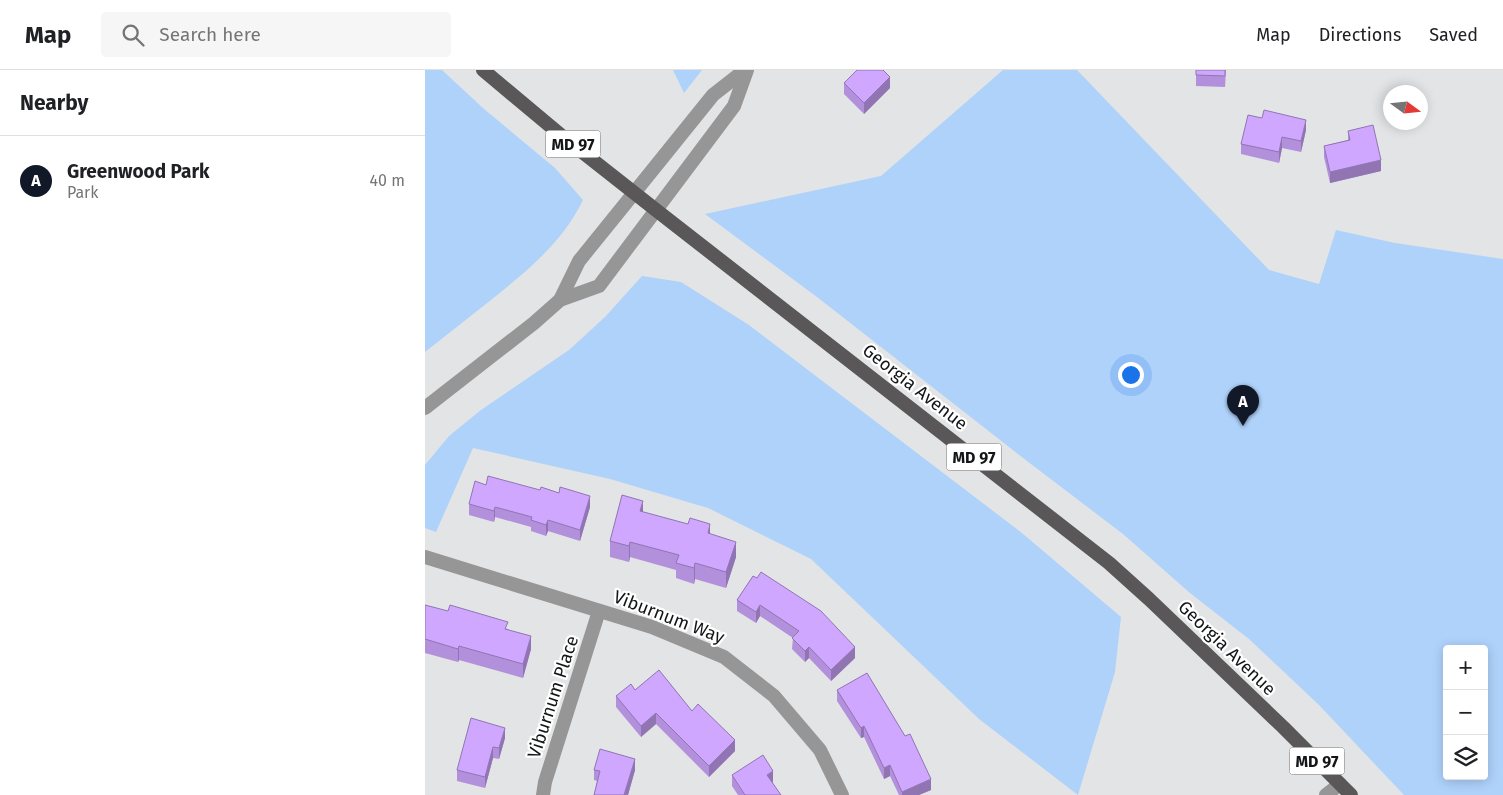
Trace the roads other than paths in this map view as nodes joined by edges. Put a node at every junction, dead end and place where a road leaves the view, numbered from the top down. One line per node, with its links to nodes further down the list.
1 (483, 70): 3 (main road, Georgia Avenue / MD 97)
2 (746, 70): 3 (street); 4 (street)
3 (634, 193): 4 (main road, Georgia Avenue / MD 97); 5 (street)
4 (656, 210): 5 (street); 9 (main road, Georgia Avenue / MD 97)
5 (560, 300): 6 (street)
6 (425, 408)
7 (425, 557): 8 (street, Viburnum Way)
8 (599, 611): 10 (street, Viburnum Place); 11 (street, Viburnum Way)
9 (1341, 784): 12 (street); 13 (main road, Georgia Avenue / MD 97)
10 (543, 795)
11 (842, 795)
12 (1326, 795)
13 (1351, 795)

